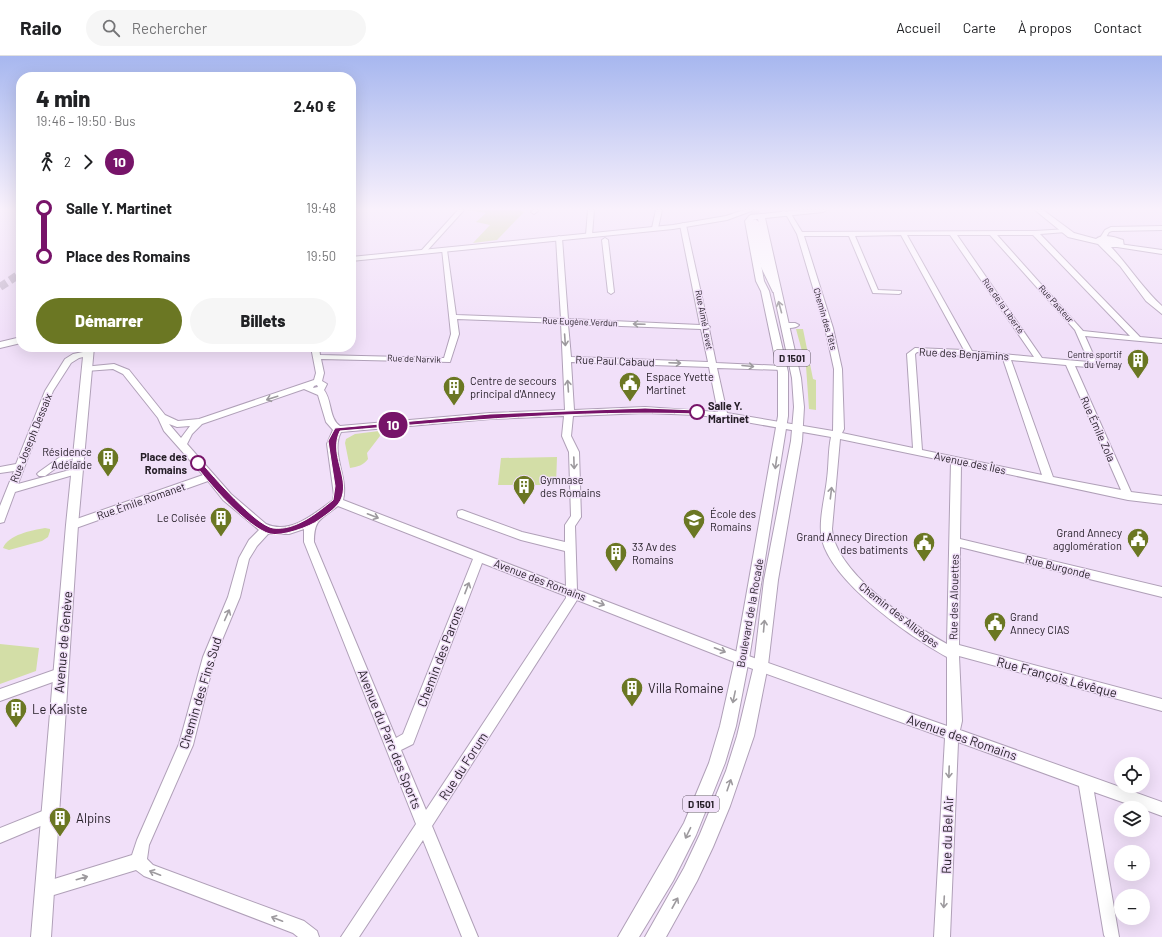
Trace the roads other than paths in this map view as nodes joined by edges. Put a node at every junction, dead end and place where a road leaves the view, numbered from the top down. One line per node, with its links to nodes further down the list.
1 (432, 251): 17 (main road)
2 (444, 251): 26 (street, Rue de Narvik)
3 (560, 251): 27 (street)
4 (606, 251): 23 (street)
5 (689, 251): 30 (street, Rue Aimé Levet)
6 (758, 251): 22 (main road)
7 (763, 251): 20 (highway, Boulevard de la Rocade / D 1501)
8 (765, 251): 21 (main road)
9 (805, 251): 58 (street, Chemin des Têts)
10 (858, 251): 24 (street)
11 (913, 251): 39 (street)
12 (965, 251): 44 (street, Rue de la Liberté)
13 (1008, 251): 31 (street, Rue Pasteur)
14 (1055, 251): 32 (street)
15 (1112, 251): 19 (main road)
16 (1116, 251): 19 (main road)
17 (423, 252): 18 (main road)
18 (356, 259)
19 (1123, 264): 25 (main road)
20 (766, 267): 21 (highway, Boulevard de la Rocade / D 1501); 22 (highway, Boulevard de la Rocade / D 1501)
21 (776, 290): 28 (main road, Boulevard de la Rocade / D 1501, one-way to 21)
22 (765, 291): 48 (main road, Boulevard de la Rocade / D 1501)
23 (611, 292)
24 (899, 292)
25 (1162, 311)
26 (453, 317): 27 (street, Rue Eugène Verdun); 42 (street, Rue de Narvik)
27 (564, 321): 30 (street, Rue Eugène Verdun, one-way to 27); 43 (street, one-way to 43)
28 (785, 325): 29 (street); 56 (main road, Boulevard de la Rocade / D 1501)
29 (795, 325)
30 (706, 327): 47 (street, Rue Aimé Levet)
31 (1081, 332): 32 (street); 46 (street, Rue Pasteur)
32 (1137, 338): 34 (street)
33 (16, 341): 36 (main road)
34 (1162, 341)
35 (16, 344): 37 (main road)
36 (0, 345)
37 (0, 349)
38 (316, 352): 42 (street)
39 (969, 352): 41 (street, Rue des Benjamins); 60 (street, Rue des Benjamins)
40 (88, 353): 49 (main road, Avenue de Genève); 64 (street, Rue Joseph Dessaix)
41 (1006, 356): 44 (street, Rue des Benjamins); 69 (street)
42 (317, 357): 50 (street)
43 (567, 359): 47 (street, Rue Paul Cabaud, one-way to 47); 51 (street, one-way to 43)
44 (1039, 359): 45 (street, Rue des Benjamins)
45 (1069, 362): 46 (street, Rue des Benjamins); 71 (street, Rue Émile Zola)
46 (1092, 364)
47 (713, 365): 48 (street, Rue Paul Cabaud, one-way to 48); 52 (street, Rue Aimé Levet)
48 (783, 370): 55 (main road, Boulevard de la Rocade / D 1501); 56 (main road)
49 (86, 372): 53 (street); 61 (main road, Avenue de Genève)
50 (318, 386): 54 (street, one-way to 54); 57 (street)
51 (569, 413): 52 (street); 57 (street); 84 (street, one-way to 84)
52 (723, 415): 55 (street)
53 (162, 418): 54 (street); 59 (street)
54 (200, 422): 59 (street)
55 (781, 424): 56 (street, Avenue des Îles); 62 (main road); 89 (main road, Boulevard de la Rocade / D 1501, one-way to 89)
56 (798, 428): 58 (street, Avenue des Îles); 62 (main road, Boulevard de la Rocade / D 1501)
57 (338, 429): 74 (street)
58 (837, 435): 60 (street, Avenue des Îles); 88 (street, Chemin des Alluèges, one-way to 58)
59 (182, 444): 68 (street)
60 (918, 452): 63 (street, Avenue des Îles)
61 (79, 453): 66 (main road, Avenue de Genève); 67 (street)
62 (794, 455): 90 (main road, Boulevard de la Rocade / D 1501, one-way to 62)
63 (956, 459): 69 (street, Avenue des Îles); 83 (street, Rue des Alouettes)
64 (18, 469): 65 (street); 70 (street, Rue Joseph Dessaix)
65 (0, 470)
66 (77, 473): 70 (street); 79 (main road, Avenue de Genève)
67 (42, 474)
68 (209, 477): 79 (street, Rue Émile Romanet); 80 (street)
69 (1049, 480): 71 (street, Avenue des Îles)
70 (15, 489): 77 (street, Rue Joseph Dessaix)
71 (1128, 496): 72 (street, Avenue des Îles)
72 (1142, 498): 73 (street, Avenue des Îles); 75 (street, Avenue des Îles)
73 (1162, 500)
74 (337, 502): 78 (street); 85 (street, Avenue des Romains, one-way to 85)
75 (1162, 505)
76 (462, 514): 84 (street)
77 (0, 519)
78 (312, 522): 81 (street); 82 (street)
79 (72, 525): 91 (main road, Avenue de Genève)
80 (267, 529): 81 (street); 101 (street, Chemin des Fins Sud, one-way to 80)
81 (289, 530): 82 (street)
82 (309, 542): 95 (street, Avenue du Parc des Sports)
83 (955, 542): 86 (street, Rue Burgonde); 88 (street, Rue des Alouettes)
84 (571, 548): 87 (street)
85 (477, 561): 87 (street, Avenue des Romains); 95 (street, Chemin des Parons, one-way to 85)
86 (1162, 592)
87 (573, 593): 89 (street, Avenue des Romains, one-way to 89); 99 (street, Rue du Forum)
88 (953, 652): 93 (street, Rue François Lévêque); 94 (street, Rue des Alouettes)
89 (742, 659): 90 (street, Avenue des Romains); 108 (main road, Boulevard de la Rocade / D 1501, one-way to 108)
90 (761, 665): 94 (street, Avenue des Romains); 109 (main road, Boulevard de la Rocade / D 1501, one-way to 90)
91 (60, 674): 92 (street); 98 (main road, Avenue de Genève)
92 (0, 695)
93 (1162, 705)
94 (953, 734): 96 (street, Avenue des Romains); 110 (street, Rue du Bel Air, one-way to 110)
95 (393, 747): 99 (street, Avenue du Parc des Sports)
96 (1085, 781): 97 (street, Avenue des Romains); 103 (street)
97 (1162, 809)
98 (50, 815): 100 (street); 102 (main road, Avenue de Genève)
99 (425, 825): 106 (street, Rue du Forum); 107 (street, Avenue du Parc des Sports)
100 (0, 836)
101 (139, 861): 102 (street, one-way to 101); 105 (street, one-way to 101)
102 (44, 890): 104 (main road, Avenue de Genève)
103 (1112, 935)
104 (40, 937)
105 (311, 937)
106 (349, 937)
107 (470, 937)
108 (628, 937)
109 (655, 937)
110 (942, 937)

